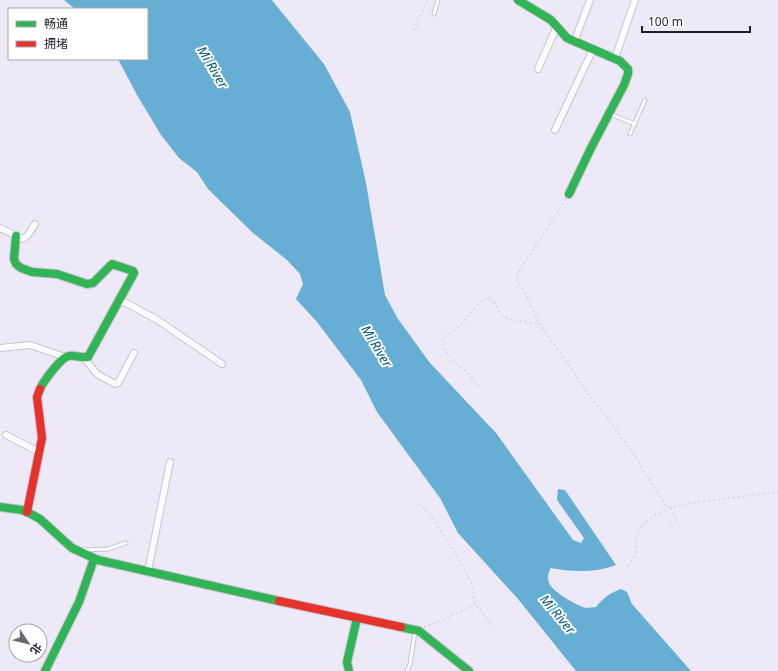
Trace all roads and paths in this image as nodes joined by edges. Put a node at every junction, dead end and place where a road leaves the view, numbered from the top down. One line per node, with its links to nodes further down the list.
1 (427, 0): 8 (path)
2 (438, 0): 6 (lane)
3 (518, 0): 7 (street)
4 (590, 0): 9 (street)
5 (635, 0): 11 (street)
6 (434, 14)
7 (557, 26): 9 (street); 12 (street)
8 (414, 30)
9 (574, 42): 10 (street)
10 (593, 49): 11 (street); 16 (street)
11 (615, 58): 14 (street)
12 (538, 69)
13 (645, 100): 15 (lane)
14 (609, 114): 15 (lane); 18 (street)
15 (635, 124): 17 (lane)
16 (555, 130)
17 (630, 134)
18 (569, 194): 23 (path)
19 (35, 224): 21 (street)
20 (0, 228): 21 (street)
21 (16, 236): 22 (street)
22 (118, 302): 27 (street); 28 (street)
23 (540, 324): 29 (path); 36 (path)
24 (0, 348): 26 (street)
25 (134, 353): 27 (street)
26 (65, 357): 27 (street); 31 (street)
27 (85, 359)
28 (222, 364)
29 (479, 386)
30 (6, 435): 31 (street)
31 (39, 452): 37 (street)
32 (170, 462): 43 (street)
33 (778, 492): 36 (path)
34 (418, 504): 44 (path)
35 (0, 507): 37 (street)
36 (669, 507): 38 (path); 42 (path)
37 (27, 512): 40 (street)
38 (671, 525)
39 (126, 543): 40 (lane)
40 (76, 550): 41 (street)
41 (94, 559): 43 (street); 48 (street)
42 (628, 566)
43 (148, 571): 45 (street)
44 (475, 604): 46 (path); 47 (path)
45 (357, 618): 47 (street); 49 (street)
46 (493, 626)
47 (415, 630): 50 (lane); 51 (street)
48 (45, 671)
49 (349, 671)
50 (407, 671)
51 (469, 671)

